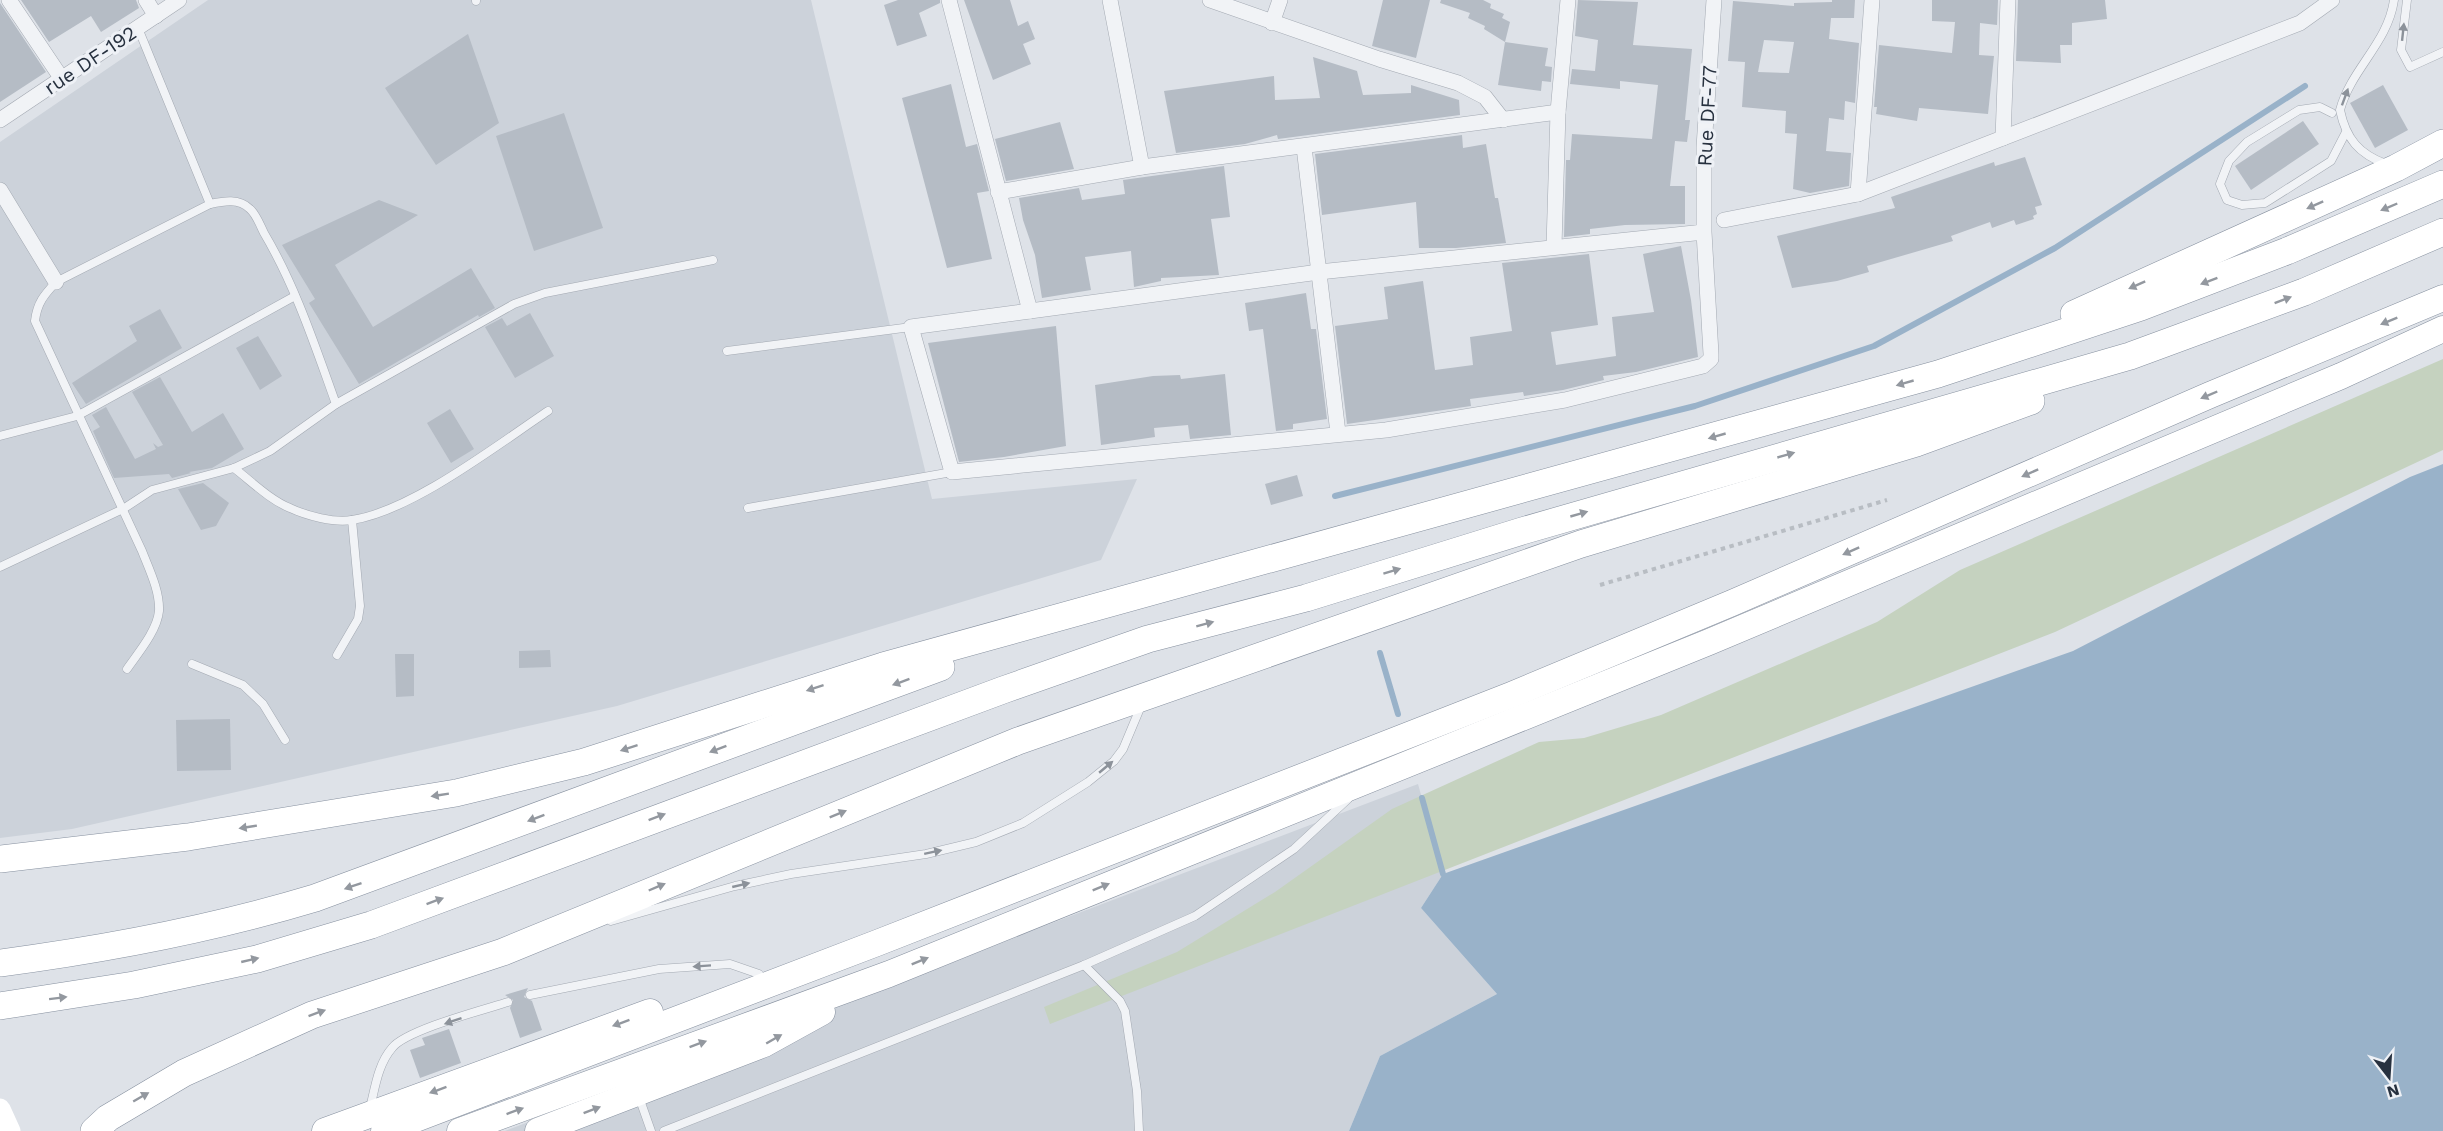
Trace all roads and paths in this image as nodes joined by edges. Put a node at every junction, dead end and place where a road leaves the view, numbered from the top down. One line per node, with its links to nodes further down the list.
1 (9, 0): 20 (street)
2 (146, 0): 16 (street)
3 (179, 0): 16 (street, rue DF-192)
4 (949, 0): 33 (street)
5 (1110, 0): 29 (street)
6 (1210, 0): 17 (street)
7 (1280, 0): 17 (street)
8 (1568, 0): 21 (street)
9 (1714, 0): 37 (street, Rue DF-77)
10 (1872, 0): 34 (street)
11 (2008, 0): 26 (street)
12 (2332, 0): 26 (street)
13 (2401, 0): 15 (lane)
14 (2407, 0): 19 (lane, one-way to 14)
15 (2394, 4): 25 (lane, one-way to 15)
16 (156, 16): 18 (street, rue DF-192)
17 (1272, 23): 24 (street)
18 (138, 28): 20 (street, rue DF-192); 35 (lane)
19 (2443, 52)
20 (62, 79): 23 (street, rue DF-192)
21 (1558, 112): 24 (street); 39 (street)
22 (2332, 113): 25 (lane)
23 (0, 120)
24 (1503, 120): 28 (street)
25 (2346, 132): 30 (lane)
26 (2003, 138): 34 (street)
27 (2443, 143): 30 (highway)
28 (1304, 147): 29 (street); 41 (street)
29 (1142, 167): 33 (street)
30 (2396, 168): 50 (highway, one-way to 50)
31 (2443, 184): 50 (highway, one-way to 50)
32 (0, 190): 42 (street)
33 (998, 192): 45 (street)
34 (1858, 194): 36 (street)
35 (210, 204): 42 (lane); 43 (lane)
36 (1724, 220)
37 (1704, 232): 39 (street); 54 (street, Rue DF-77)
38 (2443, 232): 49 (highway, one-way to 38)
39 (1554, 246): 41 (street)
40 (713, 260): 51 (lane)
41 (1319, 272): 45 (street); 54 (street)
42 (56, 282): 53 (lane)
43 (295, 296): 51 (lane); 53 (lane)
44 (2443, 298): 74 (highway, one-way to 74)
45 (1030, 311): 46 (street)
46 (911, 327): 48 (lane); 57 (street)
47 (2443, 328): 70 (highway)
48 (727, 351)
49 (2130, 356): 68 (highway); 82 (highway, one-way to 49)
50 (1938, 374): 64 (highway, one-way to 64)
51 (336, 404): 56 (lane)
52 (548, 411): 61 (lane)
53 (78, 416): 55 (lane); 60 (lane)
54 (1338, 433): 57 (street)
55 (0, 436)
56 (234, 468): 60 (lane); 61 (lane)
57 (952, 472): 59 (lane)
58 (1887, 500): 63 (path)
59 (748, 508)
60 (123, 509): 62 (lane); 67 (lane)
61 (352, 520): 65 (lane)
62 (0, 567)
63 (1600, 585)
64 (1134, 598): 71 (highway, one-way to 71); 76 (highway, one-way to 76)
65 (337, 655)
66 (192, 664): 69 (lane)
67 (127, 669)
68 (1146, 695): 72 (lane, one-way to 68); 75 (highway, one-way to 68)
69 (285, 740)
70 (1372, 777): 77 (lane); 79 (highway, one-way to 70)
71 (0, 859)
72 (602, 924)
73 (591, 927): 75 (lane)
74 (877, 943): 78 (highway); 85 (highway)
75 (503, 952): 87 (highway, one-way to 75)
76 (0, 963)
77 (1084, 965): 92 (lane); 93 (lane)
78 (759, 974): 80 (lane, one-way to 80); 85 (highway, one-way to 85)
79 (888, 974): 83 (highway, one-way to 79); 89 (highway, one-way to 79)
80 (530, 995)
81 (508, 1002): 85 (lane, one-way to 85)
82 (0, 1005)
83 (638, 1093): 90 (highway, one-way to 83); 91 (lane)
84 (0, 1109): 86 (main road)
85 (376, 1123): 88 (highway)
86 (10, 1131)
87 (94, 1131)
88 (325, 1131)
89 (460, 1131)
90 (538, 1131)
91 (651, 1131)
92 (663, 1131)
93 (1139, 1131)

